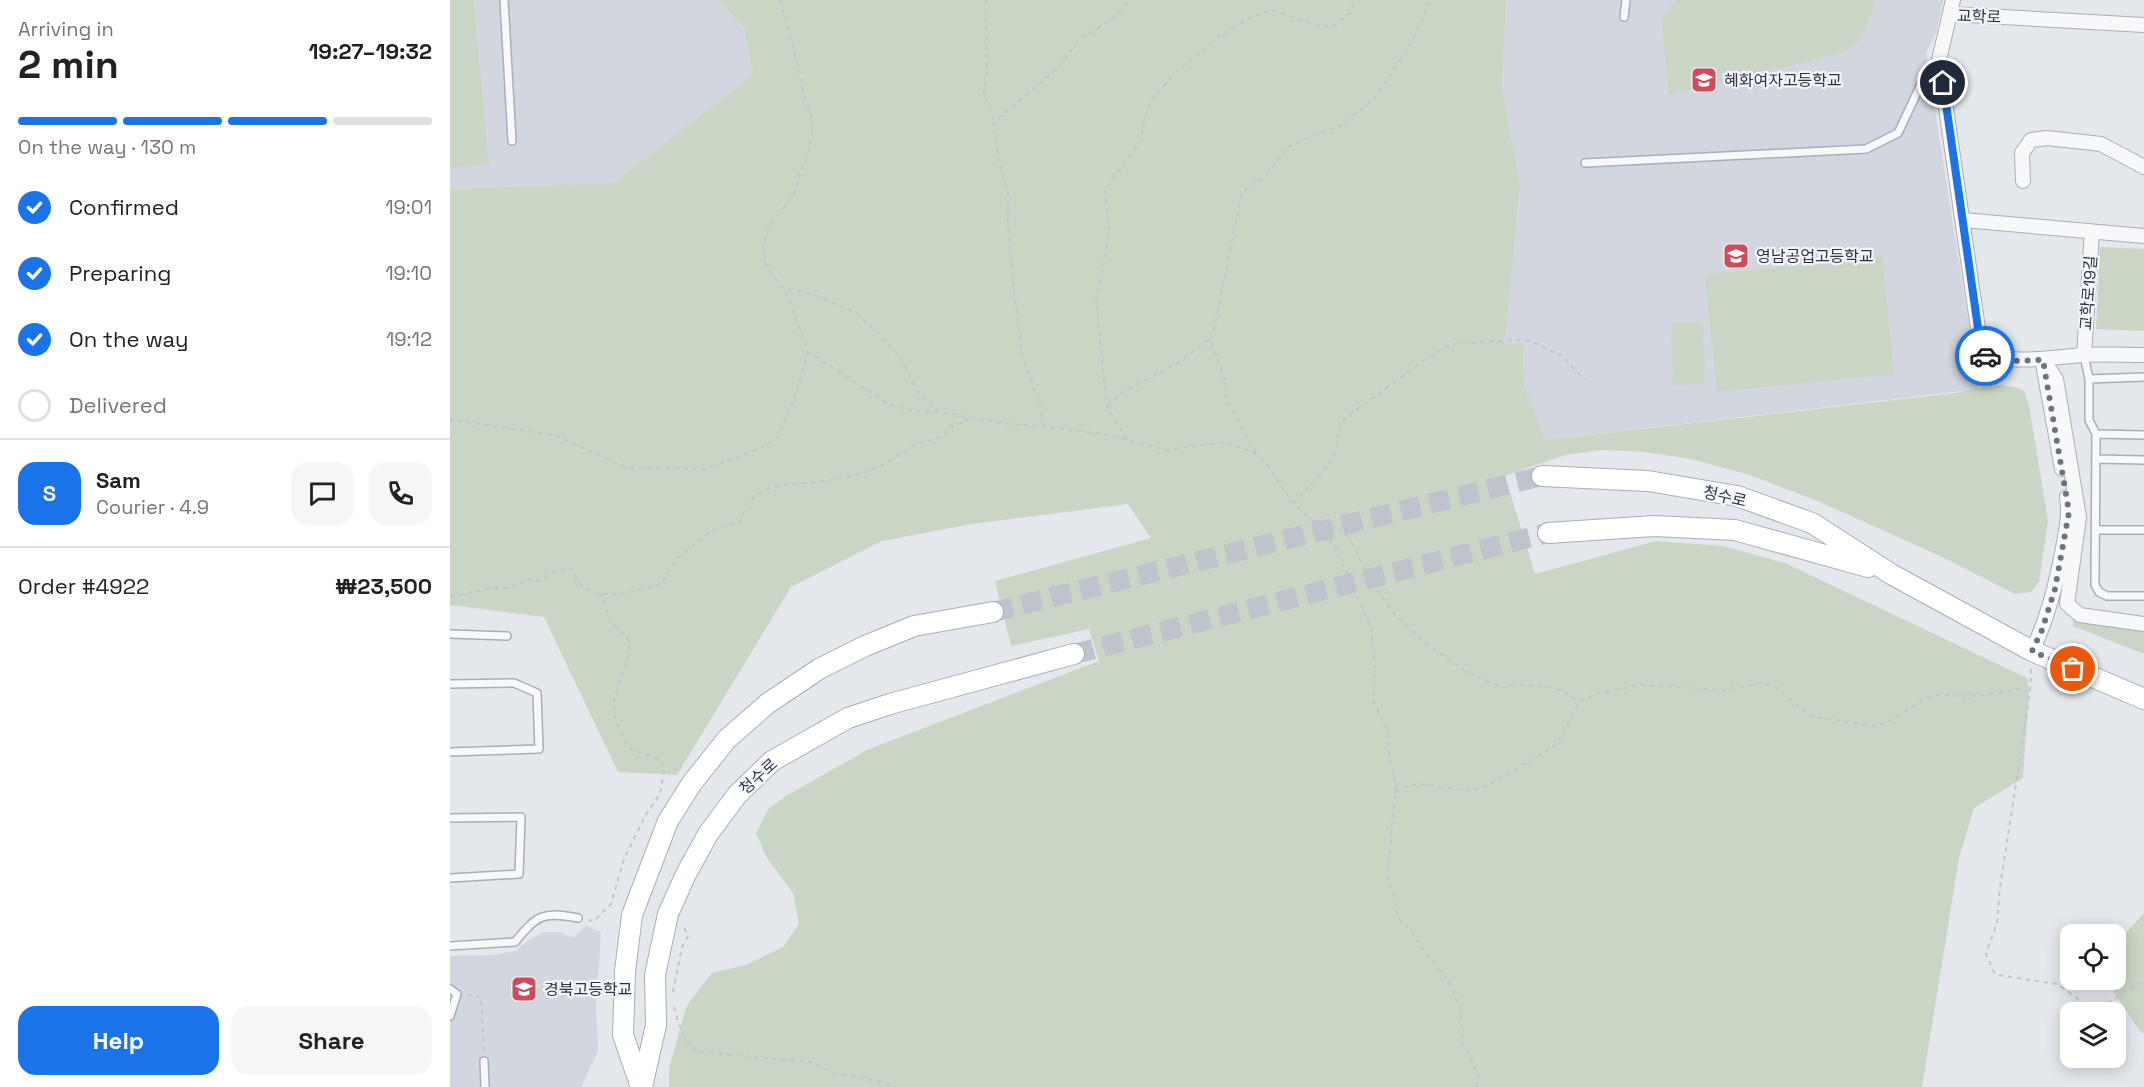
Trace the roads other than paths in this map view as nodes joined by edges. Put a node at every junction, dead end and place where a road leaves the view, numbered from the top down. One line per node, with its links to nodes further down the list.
1 (504, 0): 7 (lane)
2 (1626, 0): 4 (lane)
3 (1951, 7): 5 (street, 교학로); 6 (street, 교학로)
4 (1624, 17)
5 (2144, 25)
6 (1940, 60): 8 (lane); 11 (street, 교학로)
7 (512, 141)
8 (1585, 163)
9 (2144, 167): 10 (street)
10 (2023, 181)
11 (1963, 220): 12 (street); 16 (street, 교학로)
12 (2092, 232): 13 (street); 14 (street, 교학로19길)
13 (2144, 236)
14 (2084, 355): 15 (street, 교학로19길); 16 (street, 교학로19길); 18 (lane)
15 (2144, 355)
16 (2043, 360): 30 (street); 33 (street)
17 (2144, 377): 18 (lane)
18 (2089, 379): 19 (lane)
19 (2096, 434): 20 (lane); 21 (lane)
20 (2144, 435)
21 (2096, 459): 22 (lane); 24 (lane)
22 (2144, 460)
23 (1542, 476): 27 (main road, 청수로)
24 (2096, 530): 25 (lane); 28 (lane)
25 (2144, 530)
26 (1548, 533): 27 (main road, 청수로)
27 (1891, 574): 33 (main road, 청수로)
28 (2144, 596)
29 (993, 612): 46 (main road, 청수로)
30 (2144, 624)
31 (450, 634): 32 (lane)
32 (507, 636)
33 (2032, 651): 36 (main road, 청수로)
34 (1074, 654): 46 (main road, 청수로)
35 (450, 684): 37 (lane)
36 (2144, 699)
37 (450, 752)
38 (450, 818): 39 (lane)
39 (450, 878)
40 (578, 918): 41 (lane)
41 (450, 946)
42 (454, 991): 43 (lane)
43 (450, 1016)
44 (484, 1061): 45 (lane)
45 (485, 1087)
46 (641, 1087)

